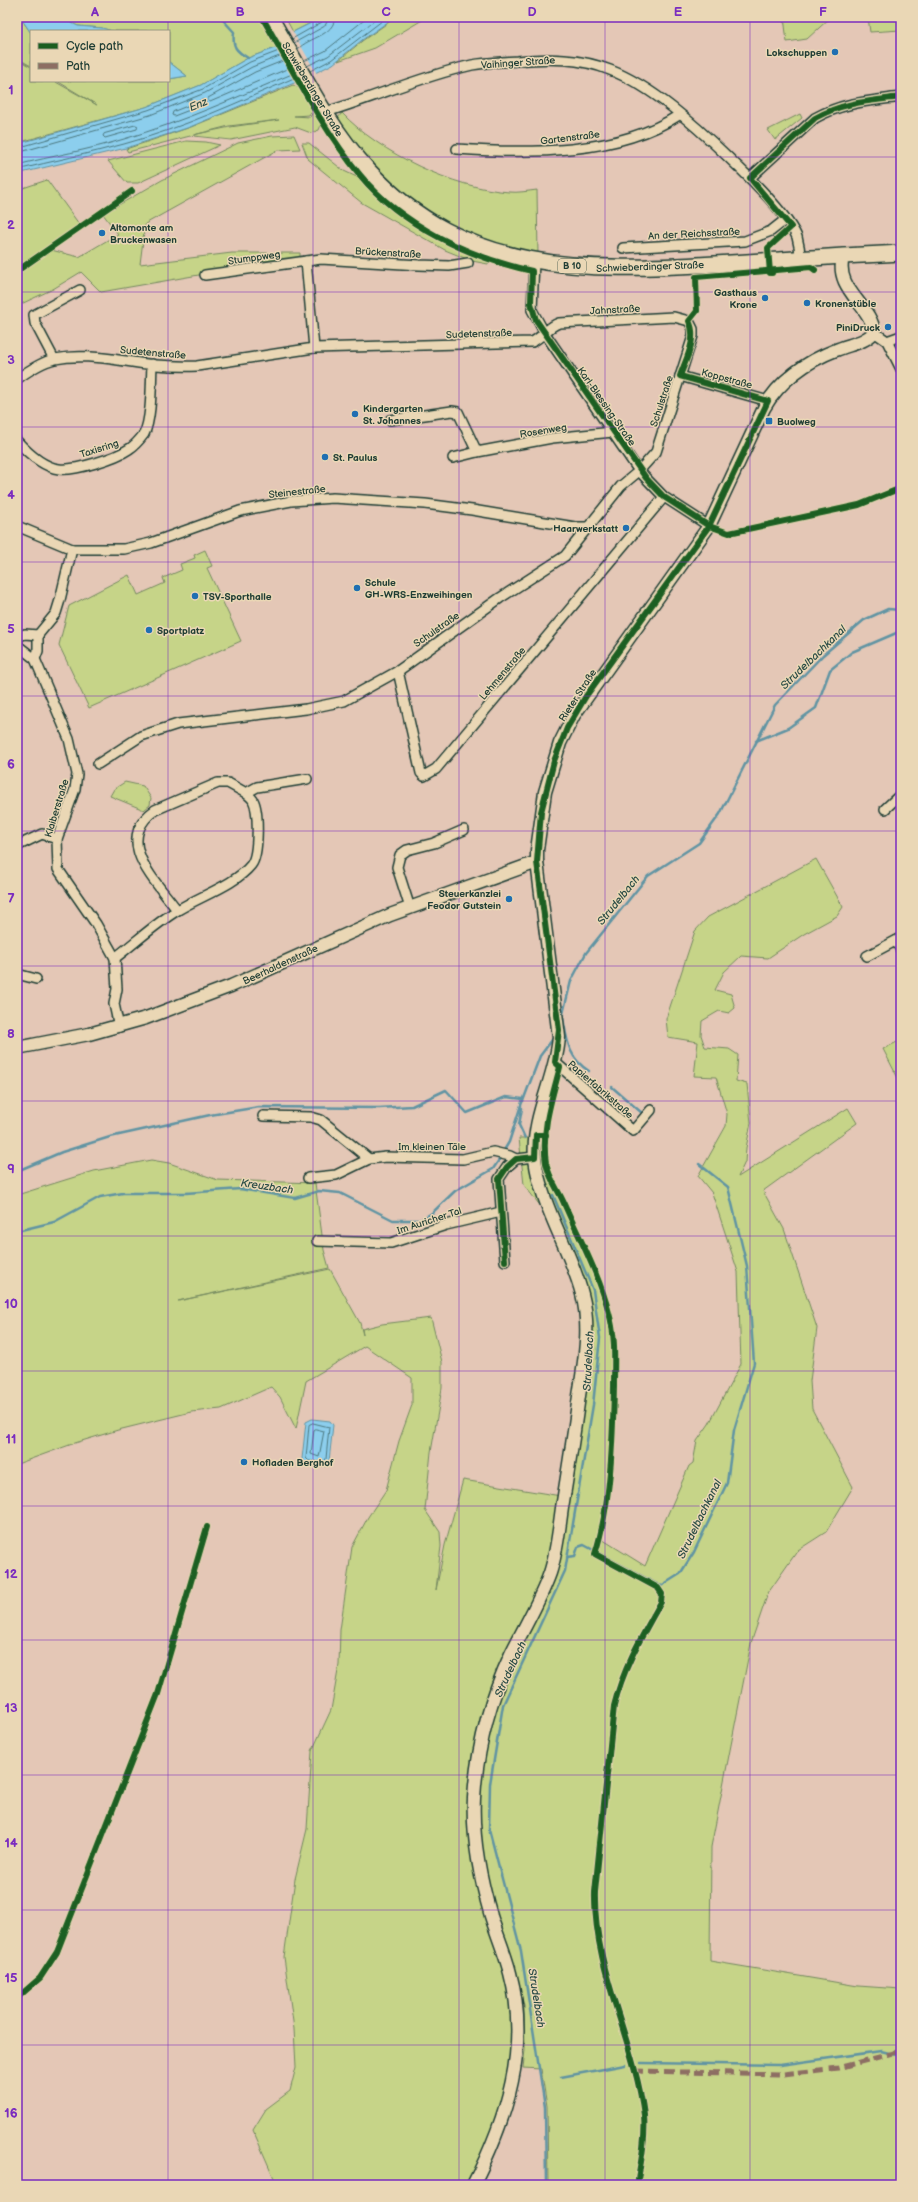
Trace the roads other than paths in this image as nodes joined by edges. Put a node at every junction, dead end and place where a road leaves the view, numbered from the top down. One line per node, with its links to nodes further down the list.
1 (270, 17): 3 (main road, Schwieberdinger Straße / B 10)
2 (901, 97): 6 (street)
3 (326, 112): 4 (street, Vaihinger Straße); 13 (main road, Schwieberdinger Straße / B 10)
4 (679, 115): 5 (street, Gartenstraße); 6 (street, Vaihinger Straße)
5 (457, 149)
6 (750, 178): 7 (street, Vaihinger Straße)
7 (785, 220): 8 (street, An der Reichsstraße); 11 (street, Vaihinger Straße)
8 (623, 248)
9 (901, 252): 10 (main road, Schwieberdinger Straße / B 10)
10 (843, 257): 11 (main road, Schwieberdinger Straße / B 10); 19 (street)
11 (800, 258): 13 (main road, Schwieberdinger Straße / B 10)
12 (306, 261): 14 (street, Brückenstraße); 15 (street, Stumppweg); 22 (street)
13 (534, 261): 18 (street, Karl-Blessing-Straße)
14 (468, 263)
15 (205, 275)
16 (80, 290): 23 (street)
17 (690, 322): 18 (street, Jahnstraße); 26 (street, Schulstraße)
18 (544, 332): 22 (street, Sudetenstraße); 30 (street, Karl-Blessing-Straße)
19 (874, 332): 21 (street); 28 (street, Rieter Straße)
20 (901, 336): 21 (street)
21 (887, 341): 25 (street)
22 (314, 348): 24 (street, Sudetenstraße)
23 (54, 359): 24 (street, Sudetenstraße); 27 (street, Sudetenstraße)
24 (152, 364): 31 (street, Taxisring)
25 (901, 369)
26 (680, 376): 28 (street, Koppstraße); 34 (street, Schulstraße)
27 (17, 379)
28 (768, 401): 38 (street, Rieter Straße)
29 (390, 420): 32 (street)
30 (613, 432): 32 (street, Rosenweg); 34 (street, Karl-Blessing-Straße)
31 (17, 440)
32 (477, 452): 33 (street, Rosenweg)
33 (453, 458)
34 (639, 471): 35 (street, Karl-Blessing-Straße); 37 (street, Schulstraße)
35 (664, 497): 38 (street, Karl-Blessing-Straße); 44 (street, Lehmenstraße)
36 (17, 526): 39 (street, Steinestraße)
37 (590, 526): 39 (street, Steinestraße); 44 (street, Schulstraße)
38 (709, 526): 53 (street, Rieter Straße)
39 (72, 549): 40 (street)
40 (38, 635): 41 (street); 43 (street)
41 (17, 641)
42 (17, 645): 43 (street)
43 (35, 659): 51 (street, Klaiberstraße)
44 (398, 671): 45 (street, Schulstraße)
45 (98, 764)
46 (307, 779): 47 (street)
47 (246, 793): 55 (street); 55 (street)
48 (901, 794): 49 (street)
49 (885, 809)
50 (464, 830): 54 (street)
51 (57, 839): 52 (street); 59 (street, Klaiberstraße)
52 (17, 846)
53 (537, 862): 54 (street, Beerhaldenstraße); 64 (street, Rieter Straße)
54 (410, 908): 62 (street, Beerhaldenstraße)
55 (177, 910): 59 (street)
56 (898, 940): 57 (street); 58 (street)
57 (901, 950)
58 (867, 956)
59 (115, 958): 62 (street, Klaiberstraße)
60 (17, 974): 61 (street)
61 (36, 979)
62 (118, 1027): 63 (street, Beerhaldenstraße)
63 (17, 1048)
64 (555, 1062): 65 (street, Papierfabrikstraße); 68 (street, Rieter Straße)
65 (647, 1115)
66 (263, 1116): 69 (street)
67 (513, 1157): 68 (street, Im kleinen Täle); 69 (street, Im kleinen Täle); 71 (street)
68 (535, 1157): 74 (street, Rieter Straße)
69 (369, 1159): 70 (street, Im kleinen Täle)
70 (308, 1178)
71 (501, 1212): 72 (street, Im Auricher Tal); 73 (street)
72 (317, 1241)
73 (506, 1261)
74 (473, 2185)

